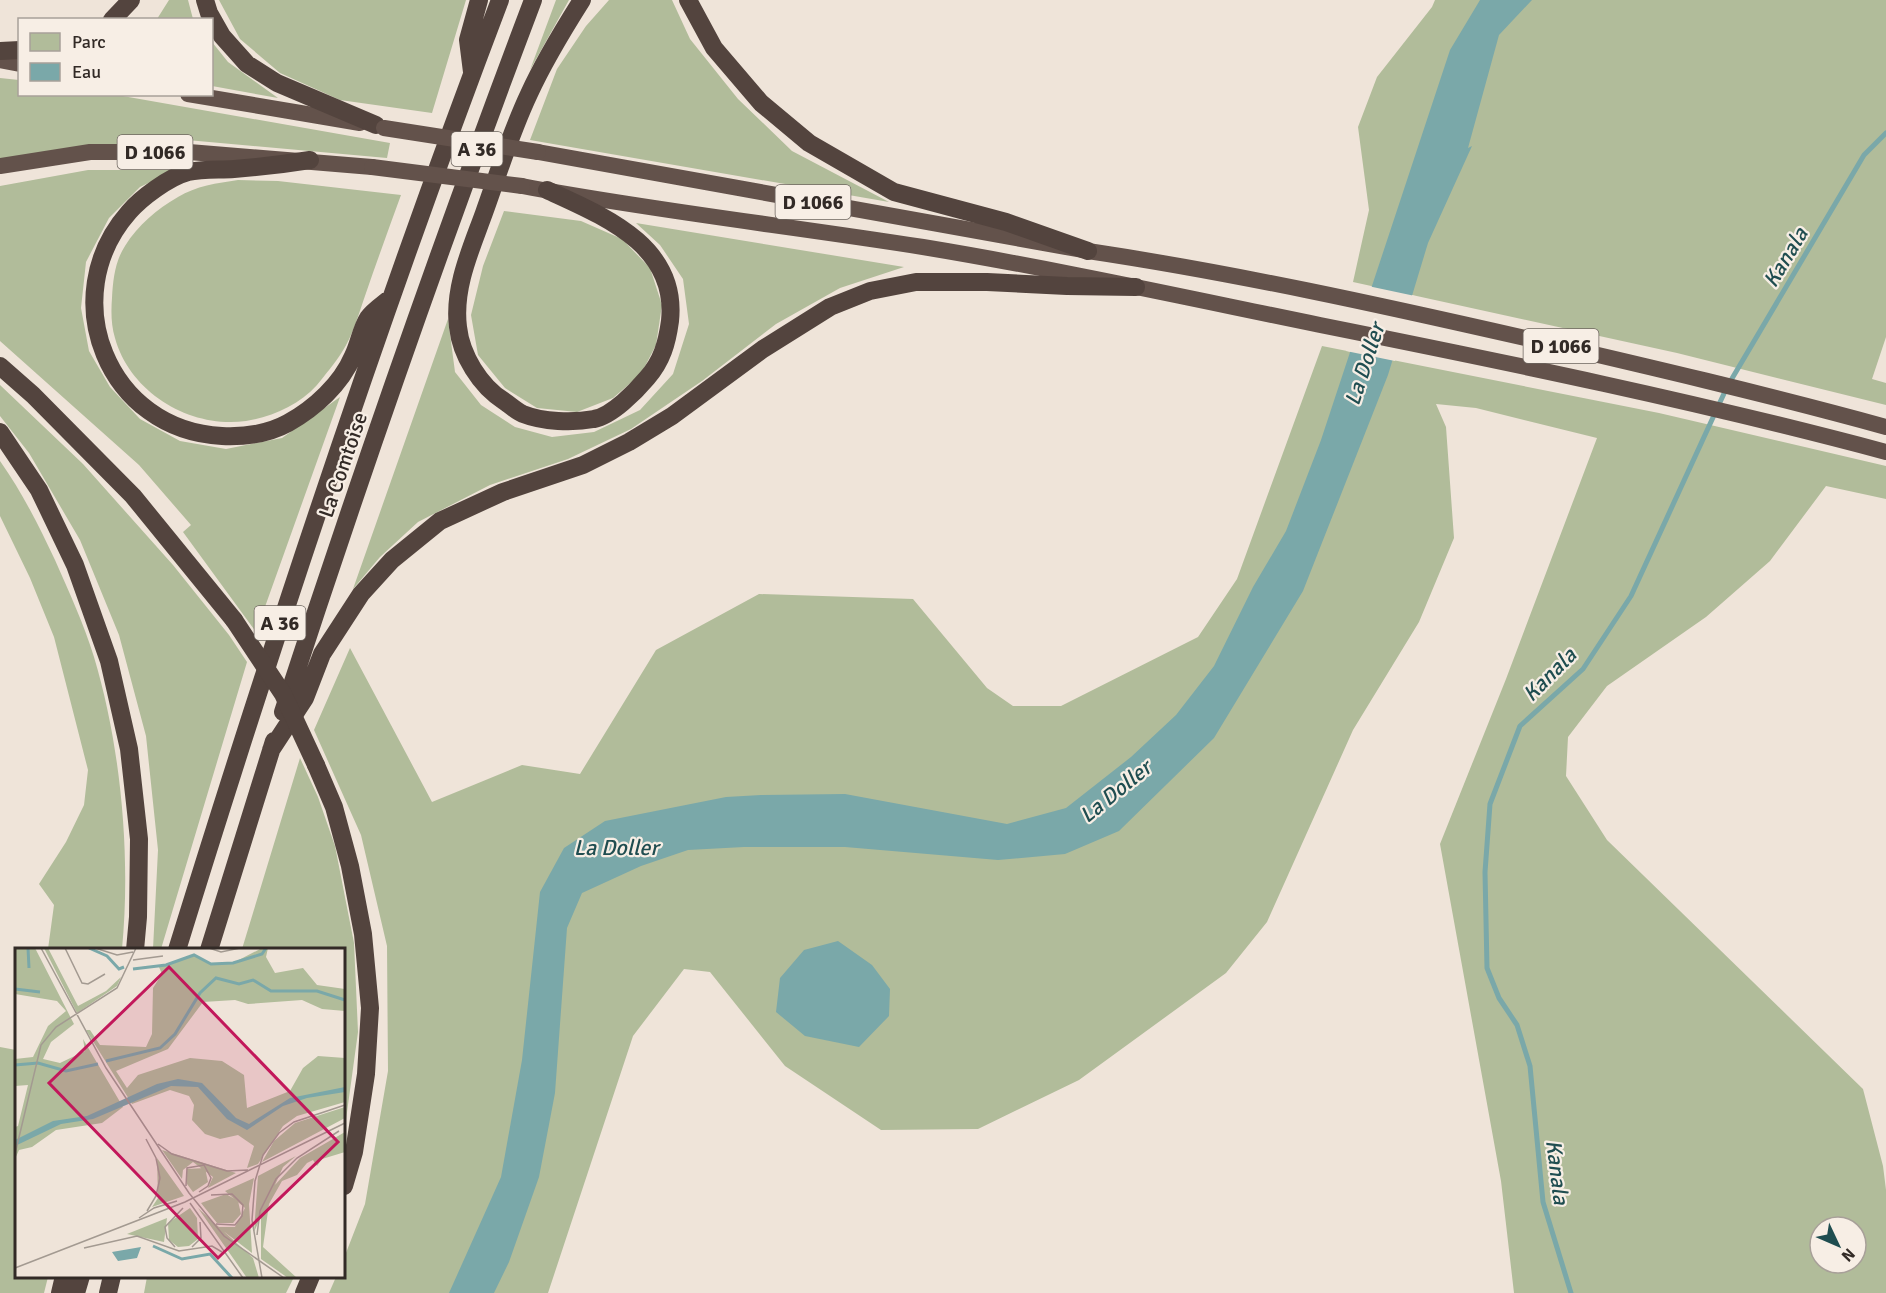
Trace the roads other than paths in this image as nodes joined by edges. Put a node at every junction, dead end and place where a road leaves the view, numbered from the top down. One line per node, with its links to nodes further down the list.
1 (131, 0): 8 (highway)
2 (205, 0): 9 (highway)
3 (479, 0): 15 (highway)
4 (500, 0): 15 (highway, La Comtoise / A 36)
5 (533, 0): 28 (highway, La Comtoise / A 36)
6 (582, 0): 20 (highway)
7 (688, 0): 21 (highway)
8 (114, 18)
9 (212, 18)
10 (213, 20): 17 (highway)
11 (18, 50): 12 (highway)
12 (0, 51)
13 (0, 60): 14 (highway)
14 (18, 64)
15 (472, 74): 23 (highway, La Comtoise / A 36)
16 (200, 96): 17 (highway, D 1066)
17 (380, 126): 21 (highway, D 1066, bridge)
18 (310, 160): 19 (highway, D 1066); 20 (highway, D 1066, bridge); 23 (highway)
19 (0, 166)
20 (547, 190): 22 (highway, D 1066)
21 (1088, 251): 25 (highway, D 1066)
22 (1136, 287): 27 (highway, D 1066); 28 (highway)
23 (390, 298): 30 (highway, La Comtoise / A 36)
24 (0, 366): 32 (highway, bridge)
25 (1886, 427)
26 (0, 432): 29 (highway)
27 (1886, 452)
28 (271, 750): 31 (highway, La Comtoise / A 36)
29 (135, 948)
30 (178, 948)
31 (210, 948)
32 (345, 1183)
33 (64, 1278): 37 (highway)
34 (80, 1278): 38 (highway)
35 (112, 1278): 39 (highway)
36 (310, 1278): 40 (highway)
37 (60, 1293)
38 (76, 1293)
39 (108, 1293)
40 (304, 1293)

